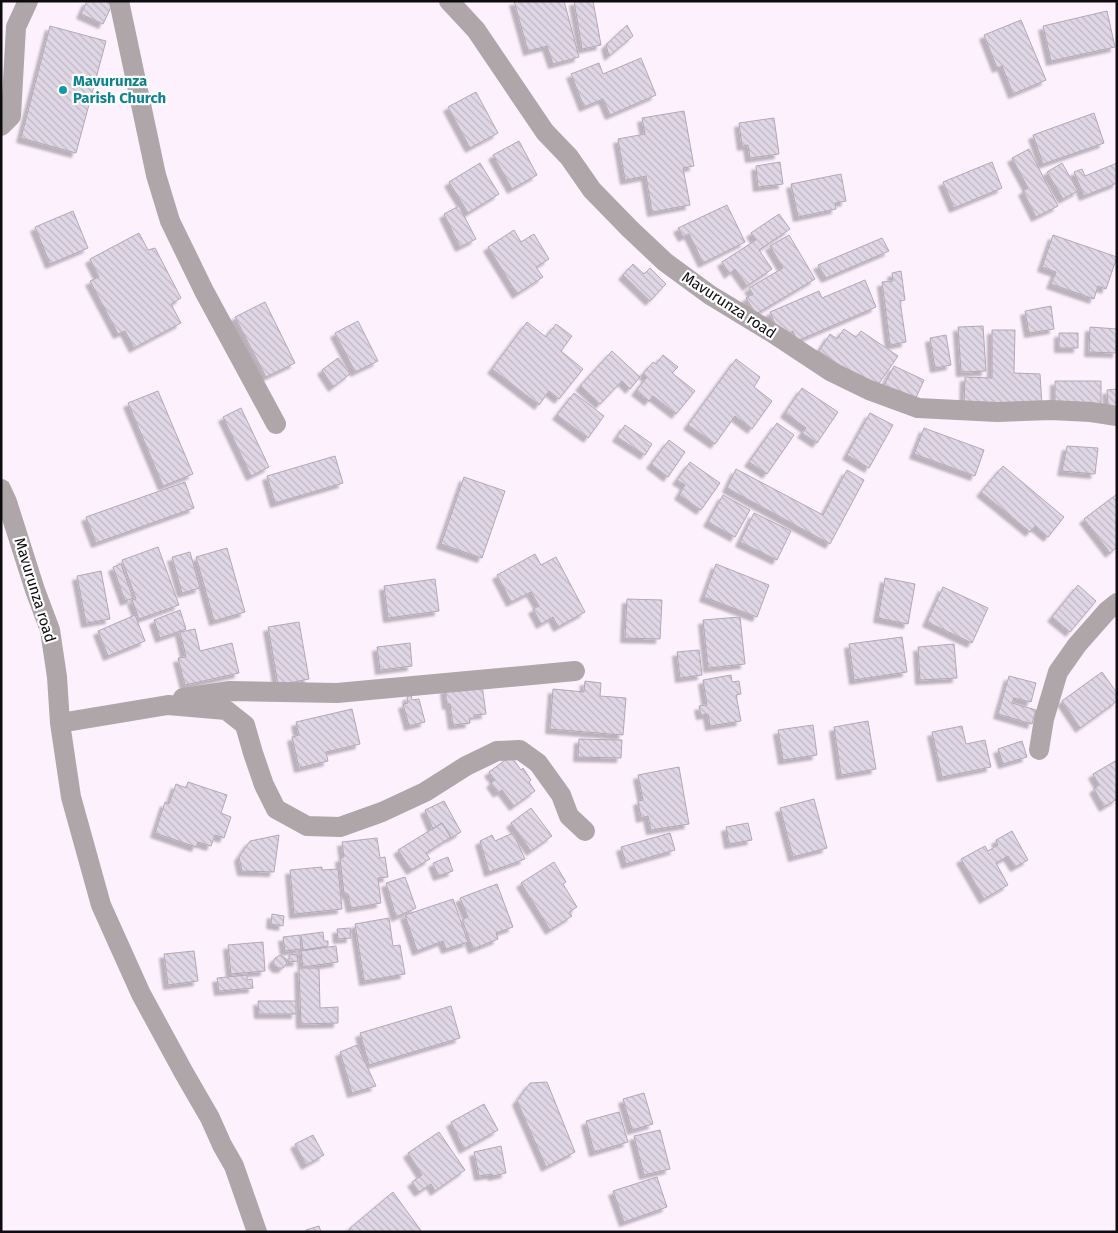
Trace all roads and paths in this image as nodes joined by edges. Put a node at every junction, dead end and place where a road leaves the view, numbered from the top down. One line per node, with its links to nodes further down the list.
1 (28, 1): 4 (street)
2 (119, 1): 6 (street)
3 (449, 1): 5 (street, Mavurunza road)
4 (1, 126)
5 (1117, 416)
6 (276, 424)
7 (1, 489): 11 (street, Mavurunza road)
8 (1117, 604): 12 (street)
9 (575, 671): 10 (street)
10 (168, 705): 11 (street); 13 (street)
11 (60, 722): 14 (street, Mavurunza road)
12 (1039, 750)
13 (585, 831)
14 (257, 1232)

